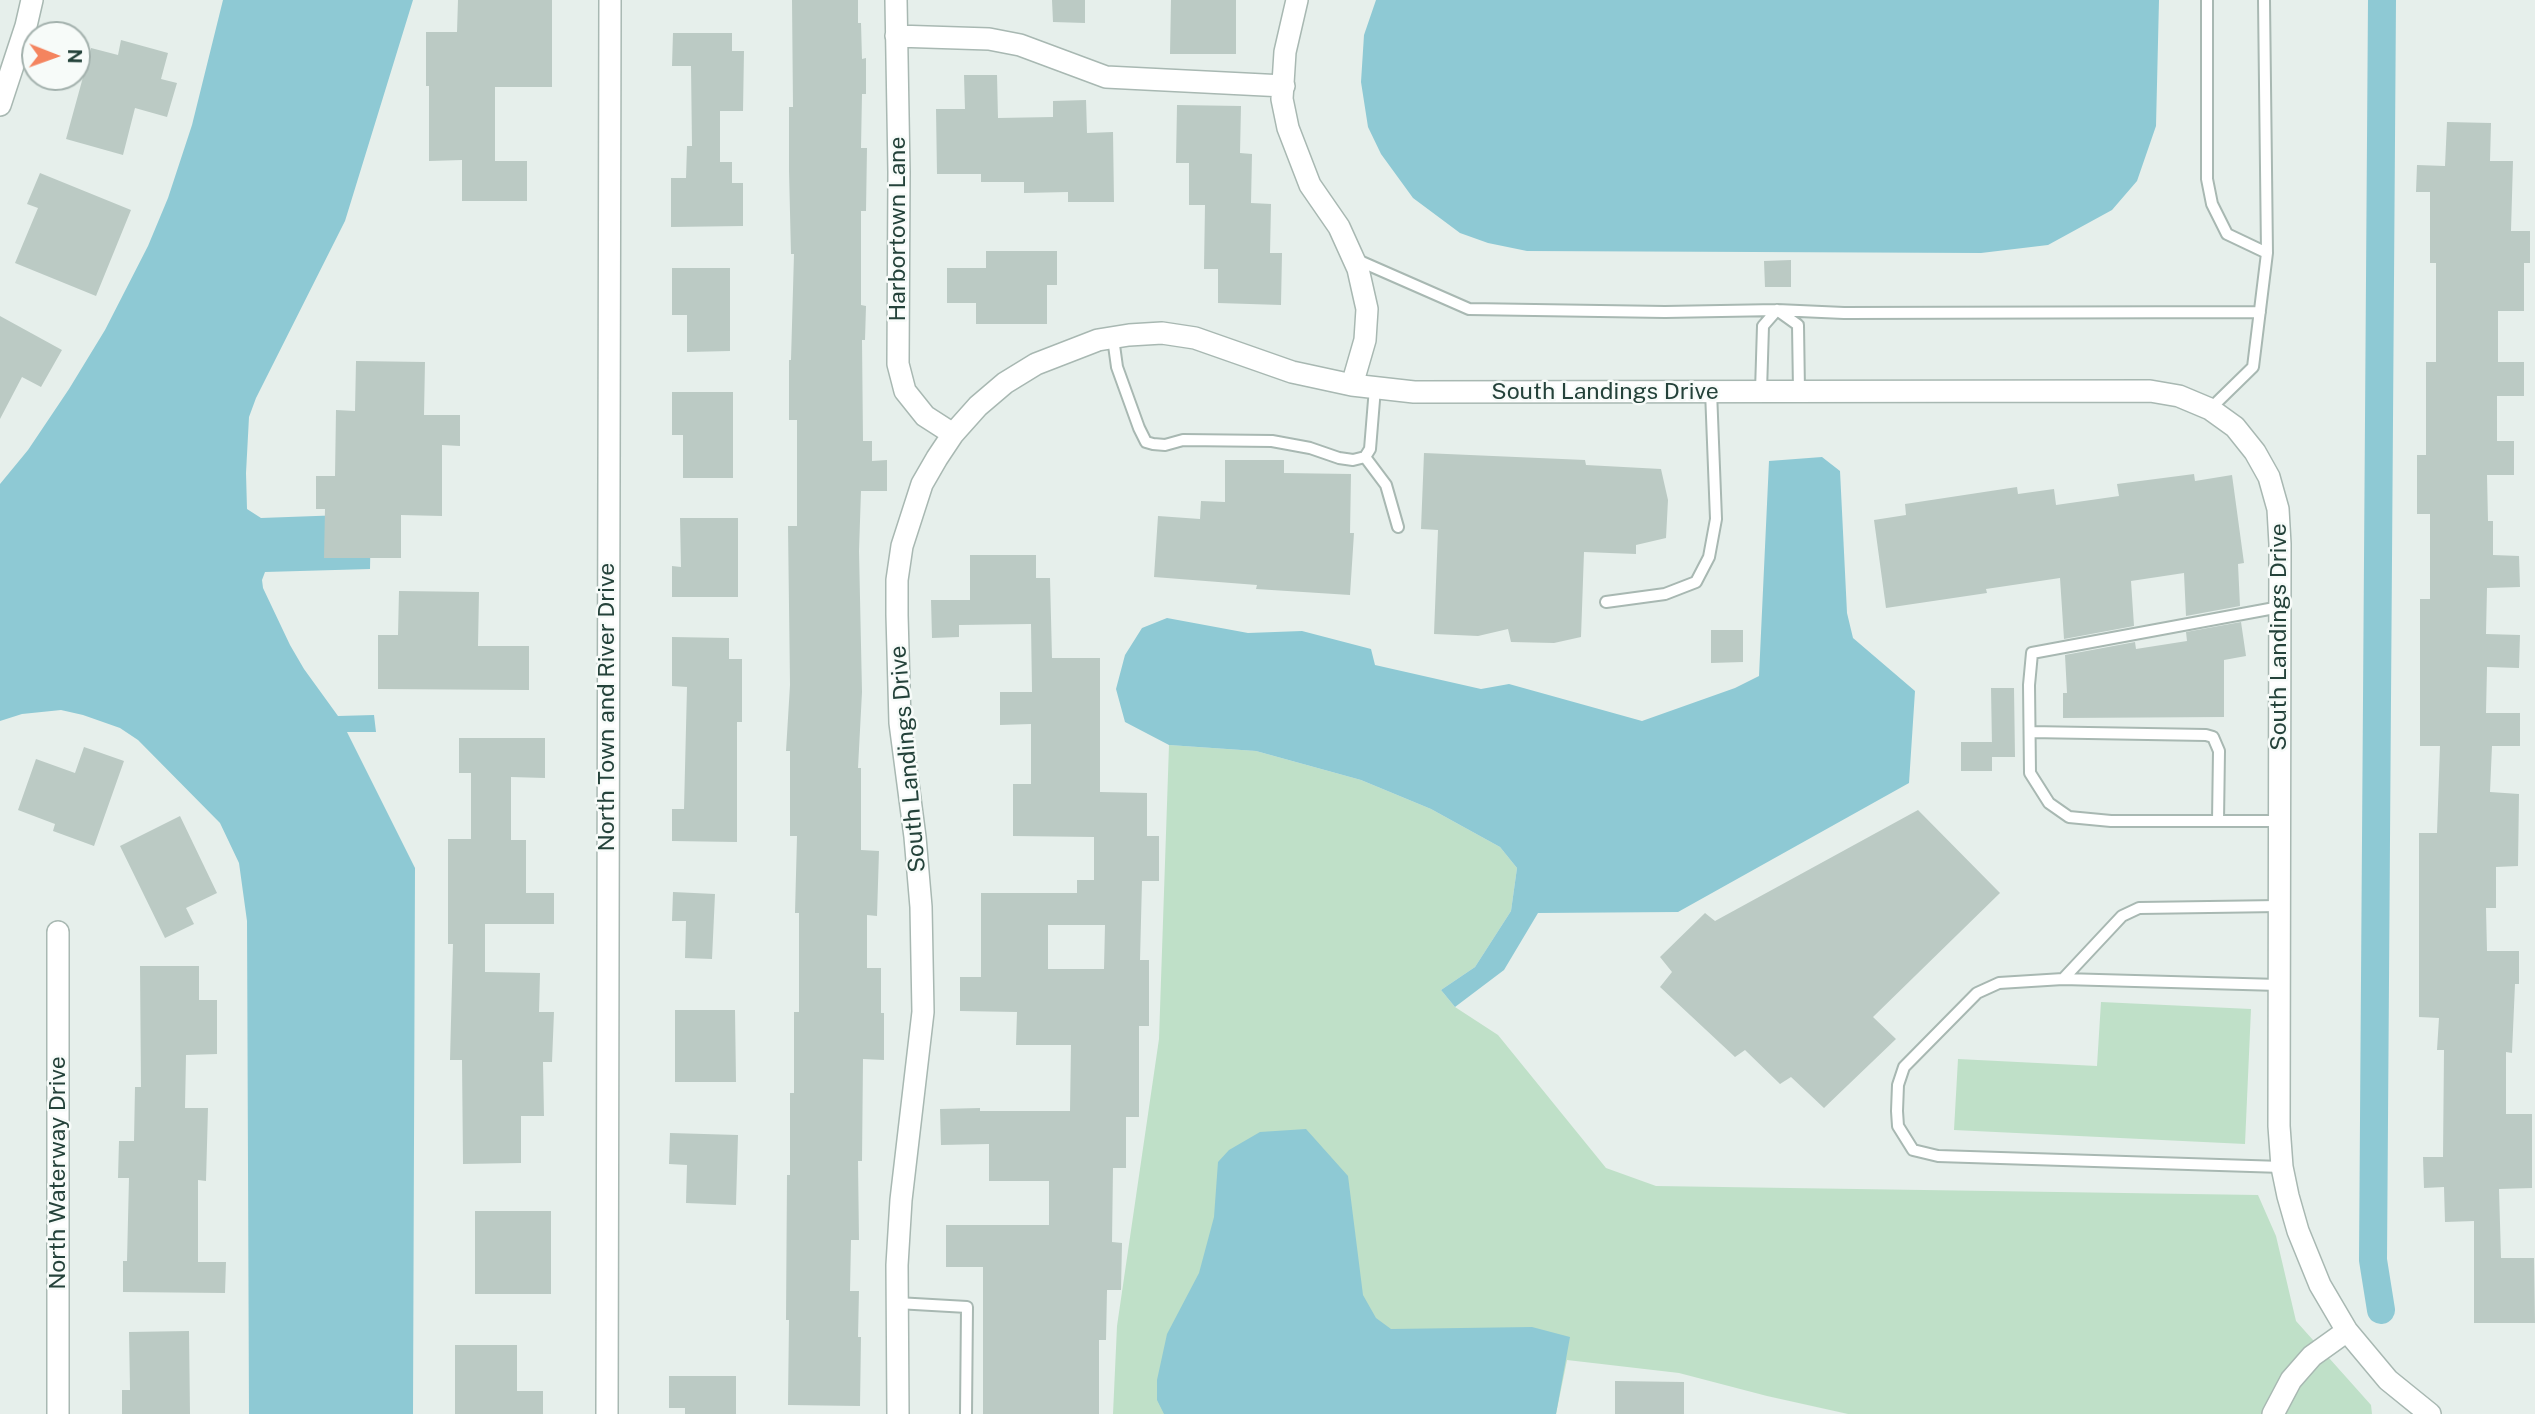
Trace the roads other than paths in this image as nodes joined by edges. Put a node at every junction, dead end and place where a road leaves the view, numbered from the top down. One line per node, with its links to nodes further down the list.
1 (32, 0): 9 (street)
2 (610, 0): 37 (street, North Town and River Drive)
3 (896, 0): 7 (street, Harbortown Lane)
4 (1297, 0): 8 (street)
5 (2207, 0): 10 (lane)
6 (2264, 0): 10 (lane)
7 (896, 36): 8 (street); 21 (street, Harbortown Lane)
8 (1284, 86): 11 (street)
9 (0, 106)
10 (2267, 253): 13 (lane)
11 (1353, 258): 12 (lane); 15 (street)
12 (1777, 310): 13 (lane); 18 (lane); 19 (lane)
13 (2260, 312): 20 (lane)
14 (1113, 338): 15 (street, South Landings Drive); 21 (street, South Landings Drive); 22 (lane)
15 (1352, 386): 16 (street, South Landings Drive)
16 (1375, 388): 17 (street, South Landings Drive); 22 (lane)
17 (1711, 391): 18 (street, South Landings Drive); 24 (lane)
18 (1761, 391): 19 (street, South Landings Drive)
19 (1800, 391): 20 (street, South Landings Drive)
20 (2210, 409): 25 (street, South Landings Drive)
21 (953, 434): 34 (street, South Landings Drive)
22 (1365, 457): 23 (lane)
23 (1398, 527)
24 (1606, 602)
25 (2280, 607): 26 (lane); 28 (street, South Landings Drive)
26 (2029, 732): 27 (lane); 27 (lane)
27 (2218, 821): 28 (lane)
28 (2280, 821): 29 (street, South Landings Drive)
29 (2279, 906): 31 (lane); 32 (street, South Landings Drive)
30 (58, 932): 36 (street, North Waterway Drive)
31 (2063, 979): 32 (lane); 33 (lane)
32 (2279, 985): 33 (street, South Landings Drive)
33 (2282, 1167): 35 (street, South Landings Drive)
34 (898, 1303): 38 (street, South Landings Drive); 39 (lane)
35 (2347, 1331): 40 (street); 41 (street, South Landings Drive)
36 (58, 1414)
37 (607, 1414)
38 (898, 1414)
39 (966, 1414)
40 (2273, 1414)
41 (2430, 1414)

